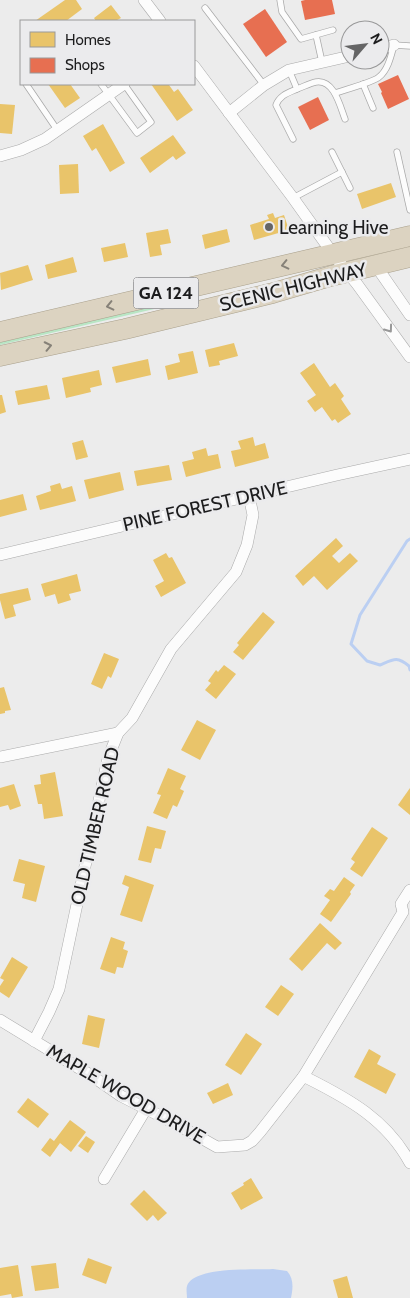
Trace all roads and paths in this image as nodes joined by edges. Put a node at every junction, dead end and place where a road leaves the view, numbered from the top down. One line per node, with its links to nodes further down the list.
1 (144, 0): 4 (street)
2 (280, 0): 6 (lane)
3 (206, 8): 18 (lane)
4 (159, 20)
5 (333, 30): 6 (lane)
6 (316, 35): 11 (lane)
7 (394, 45): 8 (street); 9 (lane); 14 (lane)
8 (390, 46)
9 (410, 46)
10 (340, 58): 11 (street)
11 (322, 62): 13 (street)
12 (195, 67): 23 (street)
13 (289, 70): 18 (street); 19 (lane)
14 (363, 84): 20 (lane); 22 (lane)
15 (27, 85): 25 (lane)
16 (102, 85): 21 (lane)
17 (120, 85): 21 (street); 21 (lane)
18 (264, 85): 23 (street)
19 (297, 89): 20 (lane); 26 (lane)
20 (335, 93): 24 (lane)
21 (109, 94): 25 (street)
22 (373, 108)
23 (229, 113): 32 (street)
24 (345, 119)
25 (58, 130): 29 (street)
26 (294, 139)
27 (332, 152): 30 (lane)
28 (397, 152): 33 (lane)
29 (0, 156)
30 (342, 172): 31 (lane); 32 (lane)
31 (350, 188)
32 (293, 198): 36 (street)
33 (410, 210)
34 (410, 236): 35 (highway, SCENIC HIGHWAY / GA 124)
35 (364, 247): 36 (highway, SCENIC HIGHWAY / GA 124); 38 (street)
36 (333, 254): 39 (street); 41 (highway, SCENIC HIGHWAY / GA 124, one-way to 41)
37 (410, 257): 38 (highway, SCENIC HIGHWAY / GA 124)
38 (376, 266): 39 (highway, SCENIC HIGHWAY / GA 124); 40 (street)
39 (347, 272): 42 (highway, SCENIC HIGHWAY / GA 124, one-way to 39); 43 (street, one-way to 43)
40 (410, 315)
41 (0, 332)
42 (0, 356)
43 (410, 357)
44 (410, 459): 45 (street, PINE FOREST DRIVE)
45 (249, 496): 46 (street, PINE FOREST DRIVE); 47 (street, OLD TIMBER ROAD)
46 (0, 555)
47 (118, 733): 48 (street); 52 (street, OLD TIMBER ROAD)
48 (0, 757)
49 (410, 890): 50 (street, MAPLE WOOD DRIVE)
50 (406, 911): 53 (street, MAPLE WOOD DRIVE)
51 (0, 1020): 52 (street, MAPLE WOOD DRIVE)
52 (34, 1041): 54 (street, MAPLE WOOD DRIVE)
53 (303, 1077): 54 (street, MAPLE WOOD DRIVE); 55 (street)
54 (146, 1109): 56 (street)
55 (410, 1163)
56 (104, 1179)

